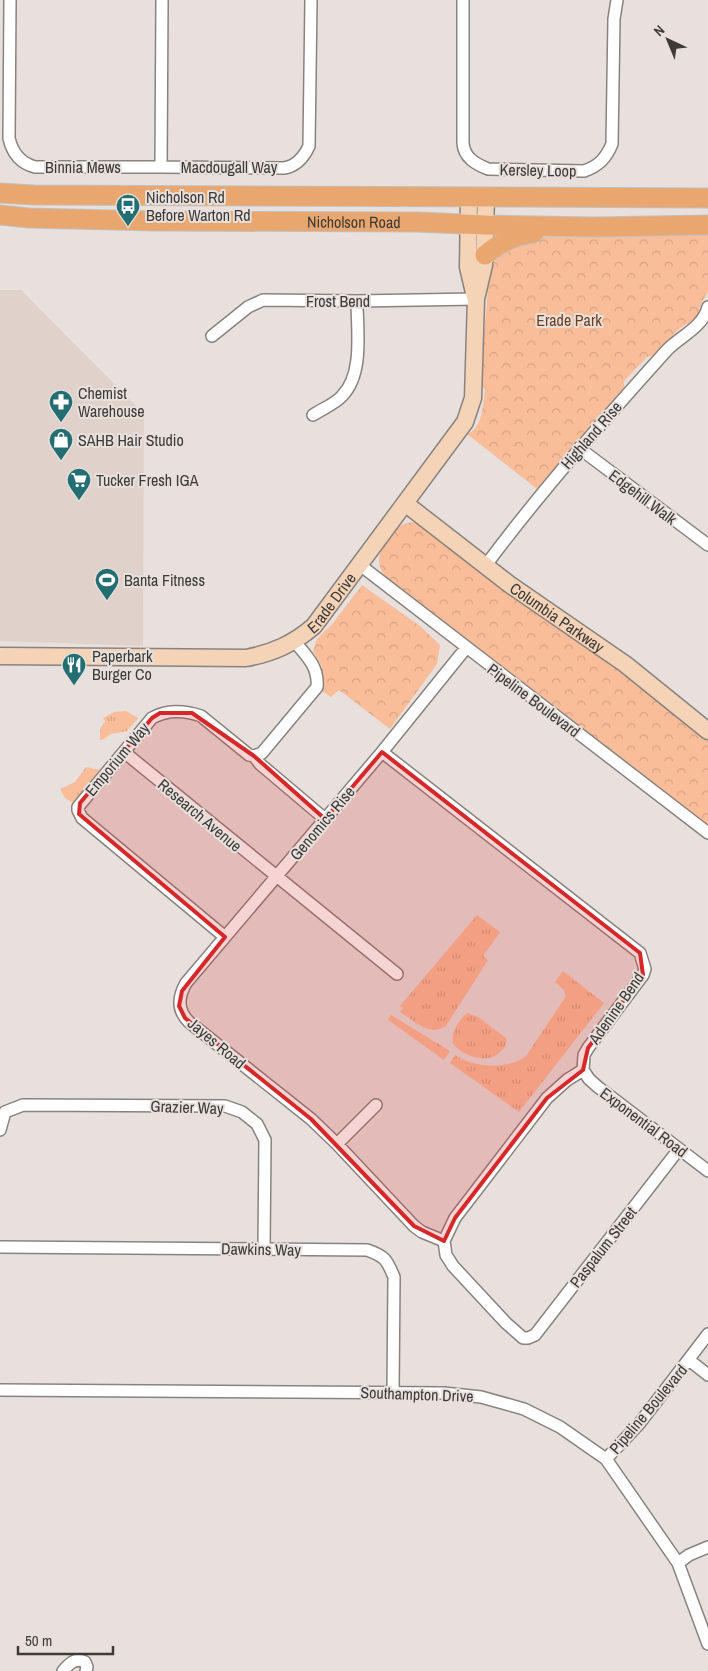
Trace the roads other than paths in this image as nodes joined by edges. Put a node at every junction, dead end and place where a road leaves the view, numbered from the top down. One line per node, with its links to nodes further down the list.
1 (10, 0): 6 (street, Binnia Mews)
2 (162, 0): 6 (street, Macdougall Way)
3 (311, 0): 6 (street, Macdougall Way)
4 (463, 0): 5 (street, Kersley Loop)
5 (617, 0)
6 (161, 167)
7 (0, 193): 8 (main road, Nicholson Road)
8 (477, 198): 9 (main road, Nicholson Road); 11 (street, Erade Drive)
9 (708, 198)
10 (0, 215): 11 (main road, Nicholson Road)
11 (477, 225): 13 (main road, Nicholson Road); 14 (street, Erade Drive); 15 (street, Erade Drive)
12 (708, 226): 13 (main road, Nicholson Road)
13 (593, 227): 14 (main road)
14 (485, 255): 15 (street, Erade Drive)
15 (476, 299): 16 (street, Frost Bend); 22 (street, Erade Drive)
16 (357, 301): 19 (street, Frost Bend); 20 (street)
17 (708, 307): 18 (street)
18 (706, 323): 21 (street, Highland Rise)
19 (212, 336)
20 (313, 415)
21 (579, 448): 23 (street, Edgehill Walk); 25 (street, Highland Rise)
22 (406, 504): 24 (street, Erade Drive); 25 (street, Columbia Parkway)
23 (708, 545)
24 (360, 565): 26 (street, Erade Drive); 27 (street, Pipeline Boulevard)
25 (486, 566): 29 (street, Columbia Parkway)
26 (294, 641): 28 (street, Erade Drive); 32 (street)
27 (466, 648): 31 (street, Genomics Rise); 34 (street, Pipeline Boulevard)
28 (1, 657)
29 (708, 731)
30 (124, 752): 32 (street, Emporium Way); 35 (street, Research Avenue); 36 (street, Emporium Way)
31 (382, 752): 33 (street, Genomics Rise); 38 (street, Adenine Bend)
32 (254, 756): 33 (street, Emporium Way)
33 (325, 818): 35 (street, Genomics Rise)
34 (708, 833)
35 (276, 877): 36 (street, Jayes Road); 37 (street)
36 (225, 937): 41 (street, Jayes Road)
37 (397, 974)
38 (583, 1070): 42 (street, Exponential Road); 44 (street)
39 (376, 1105): 41 (street)
40 (0, 1130): 46 (street, Grazier Way)
41 (337, 1144): 44 (street, Jayes Road)
42 (679, 1149): 43 (street, Exponential Road); 44 (street, Paspalum Street)
43 (708, 1171)
44 (444, 1241)
45 (0, 1247): 46 (street, Dawkins Way)
46 (264, 1248): 51 (street, Dawkins Way)
47 (708, 1334): 48 (street, Pipeline Boulevard)
48 (689, 1360): 49 (street); 52 (street, Pipeline Boulevard)
49 (708, 1374)
50 (0, 1390): 51 (street, Southampton Drive)
51 (393, 1392): 52 (street, Southampton Drive)
52 (606, 1459): 54 (street, Southampton Drive)
53 (708, 1547): 54 (street)
54 (678, 1563): 55 (street, Southampton Drive)
55 (708, 1644)
56 (63, 1671): 57 (street)
57 (86, 1671)

